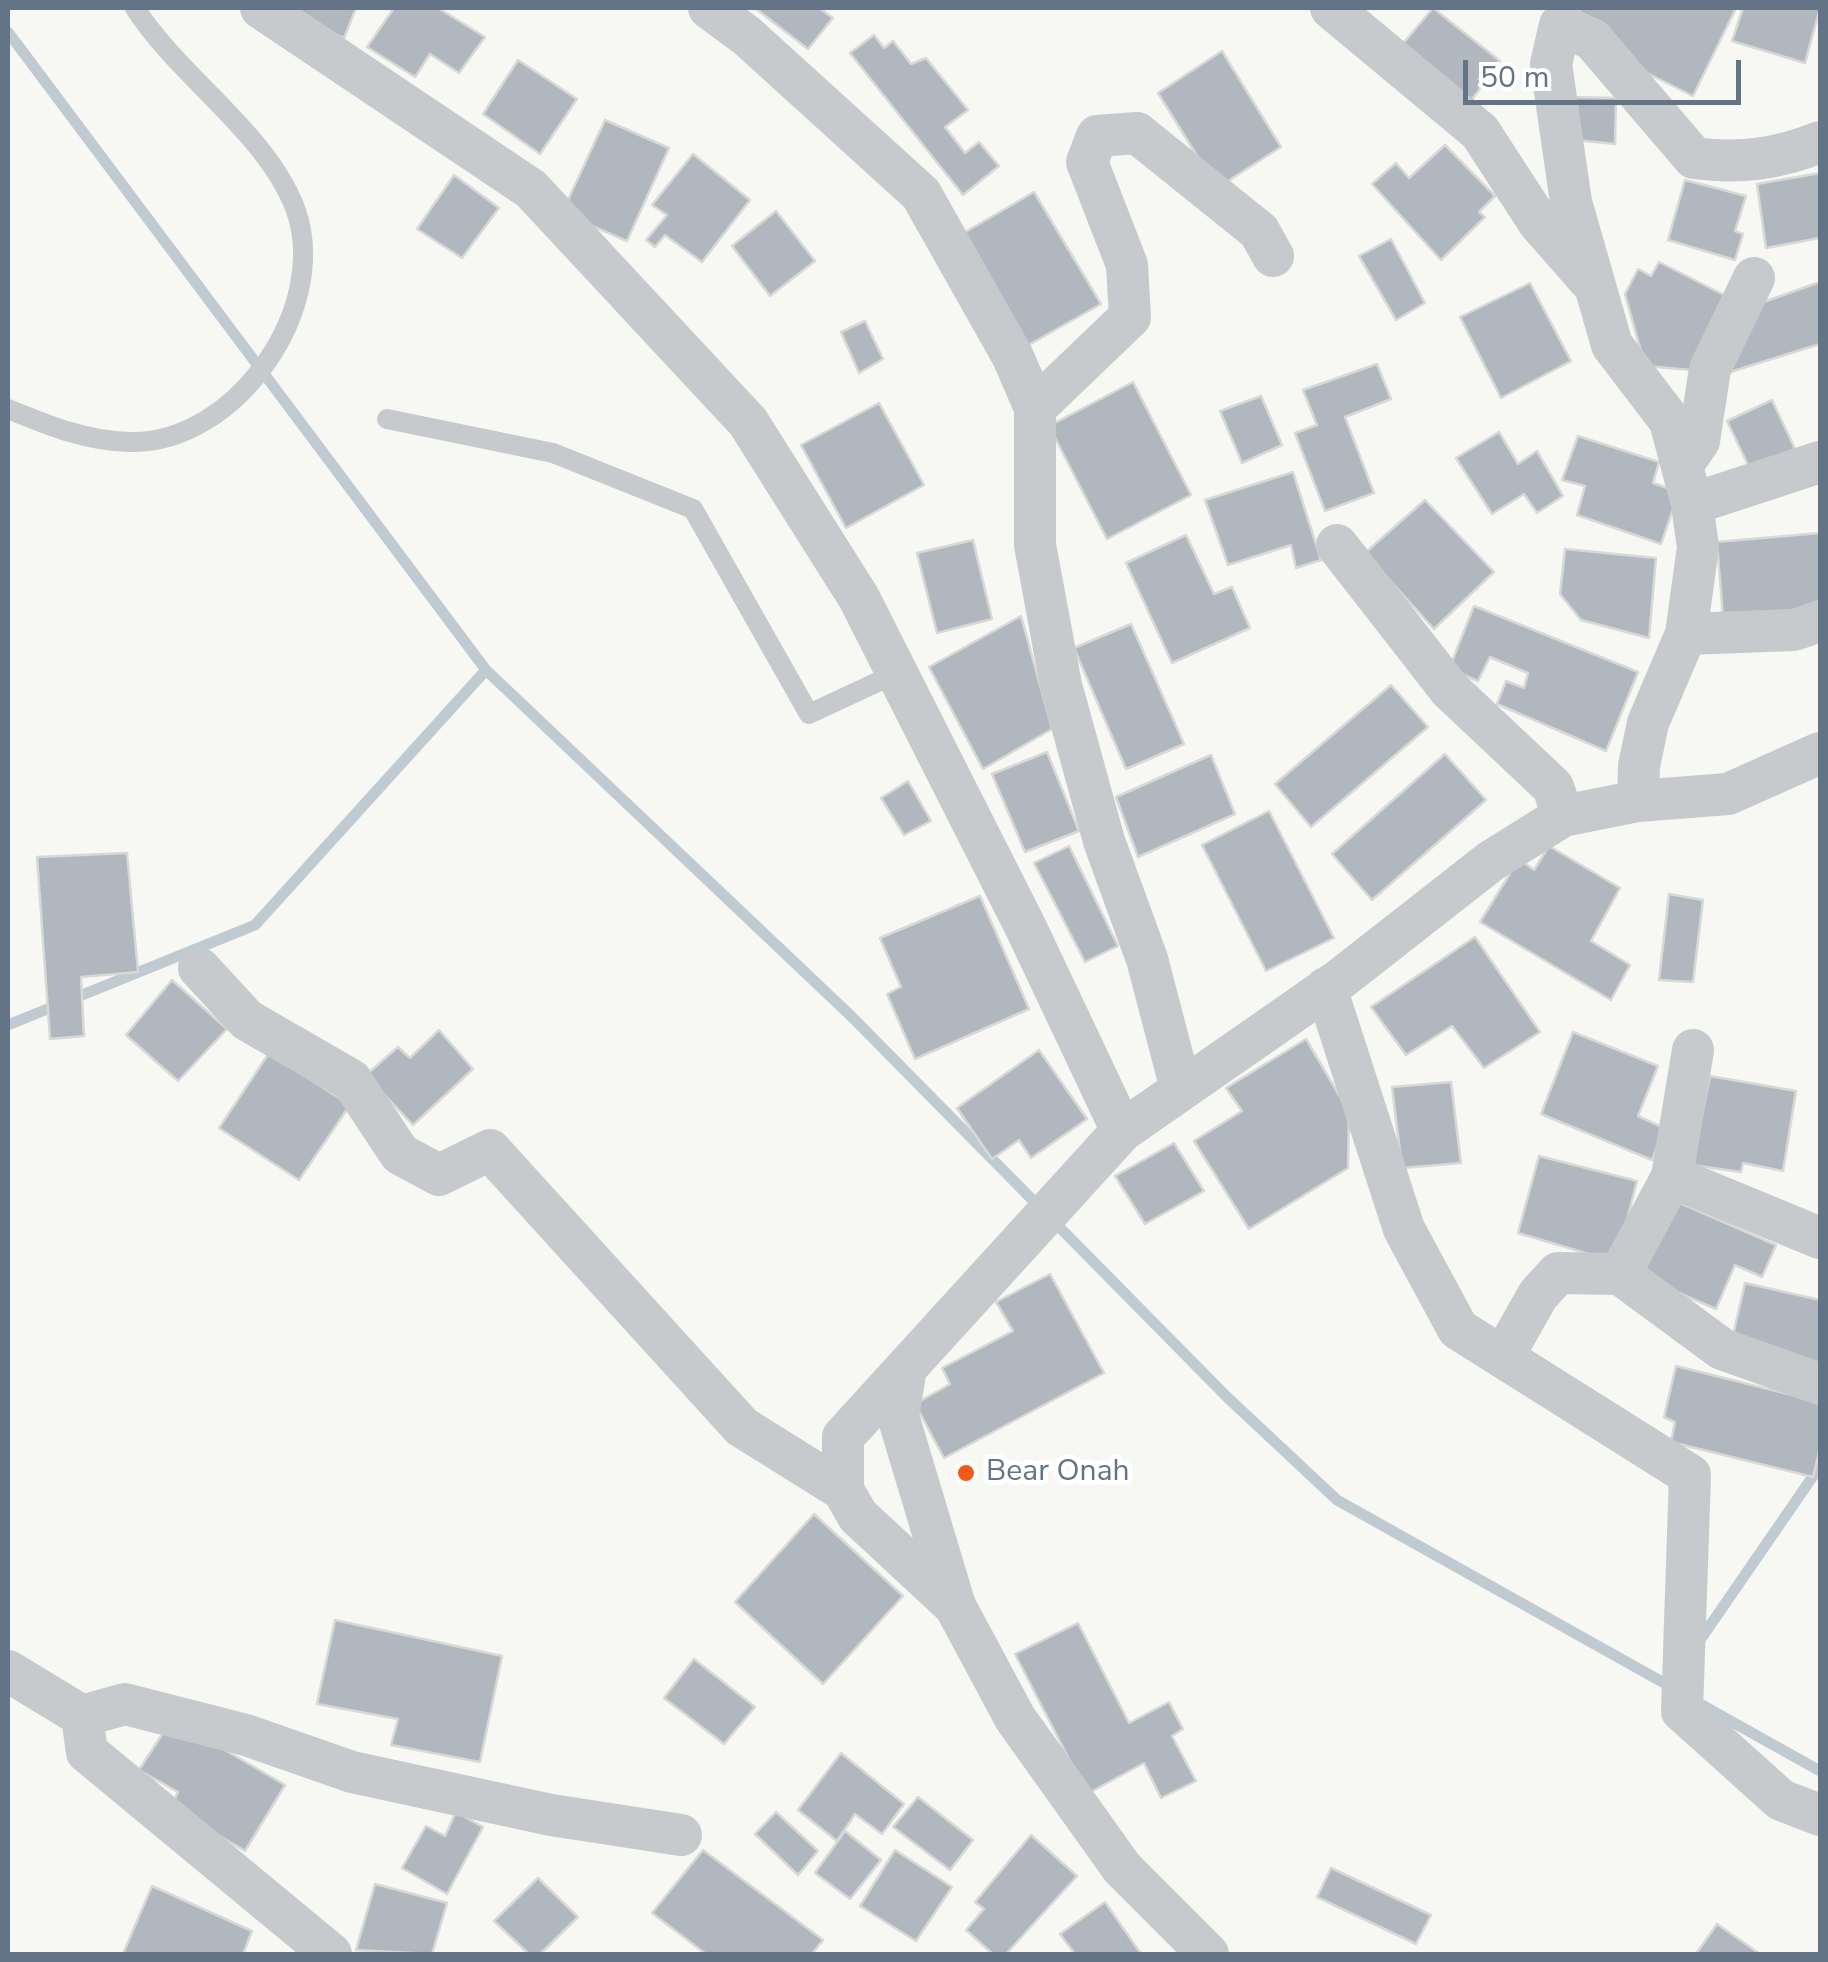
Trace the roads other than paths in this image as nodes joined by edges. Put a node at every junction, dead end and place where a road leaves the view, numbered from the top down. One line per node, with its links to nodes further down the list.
1 (135, 8): 10 (lane)
2 (261, 8): 17 (street)
3 (709, 8): 9 (street)
4 (1331, 8): 8 (street)
5 (1820, 142): 8 (street)
6 (1273, 256): 9 (street)
7 (1754, 278): 13 (street)
8 (1596, 288): 13 (street)
9 (1035, 408): 24 (street)
10 (8, 410)
11 (388, 419): 17 (lane)
12 (1820, 462): 13 (street)
13 (1687, 485): 16 (street)
14 (1337, 546): 20 (street)
15 (1820, 621): 16 (street)
16 (1686, 634): 19 (street)
17 (897, 673): 25 (street)
18 (1820, 753): 19 (street)
19 (1638, 801): 20 (street)
20 (1563, 816): 22 (street)
21 (199, 968): 32 (street)
22 (1326, 988): 24 (street); 29 (street)
23 (1693, 1050): 26 (street)
24 (1180, 1089): 25 (street)
25 (1122, 1130): 30 (street)
26 (1672, 1176): 27 (street); 28 (street)
27 (1820, 1238)
28 (1620, 1274): 29 (street); 31 (street)
29 (1503, 1357): 36 (street)
30 (906, 1368): 32 (street); 33 (street)
31 (1820, 1384)
32 (843, 1490): 33 (street)
33 (956, 1606): 39 (street)
34 (8, 1671): 35 (street)
35 (82, 1716): 37 (street); 38 (street)
36 (1820, 1815)
37 (681, 1834)
38 (331, 1954)
39 (1208, 1954)

